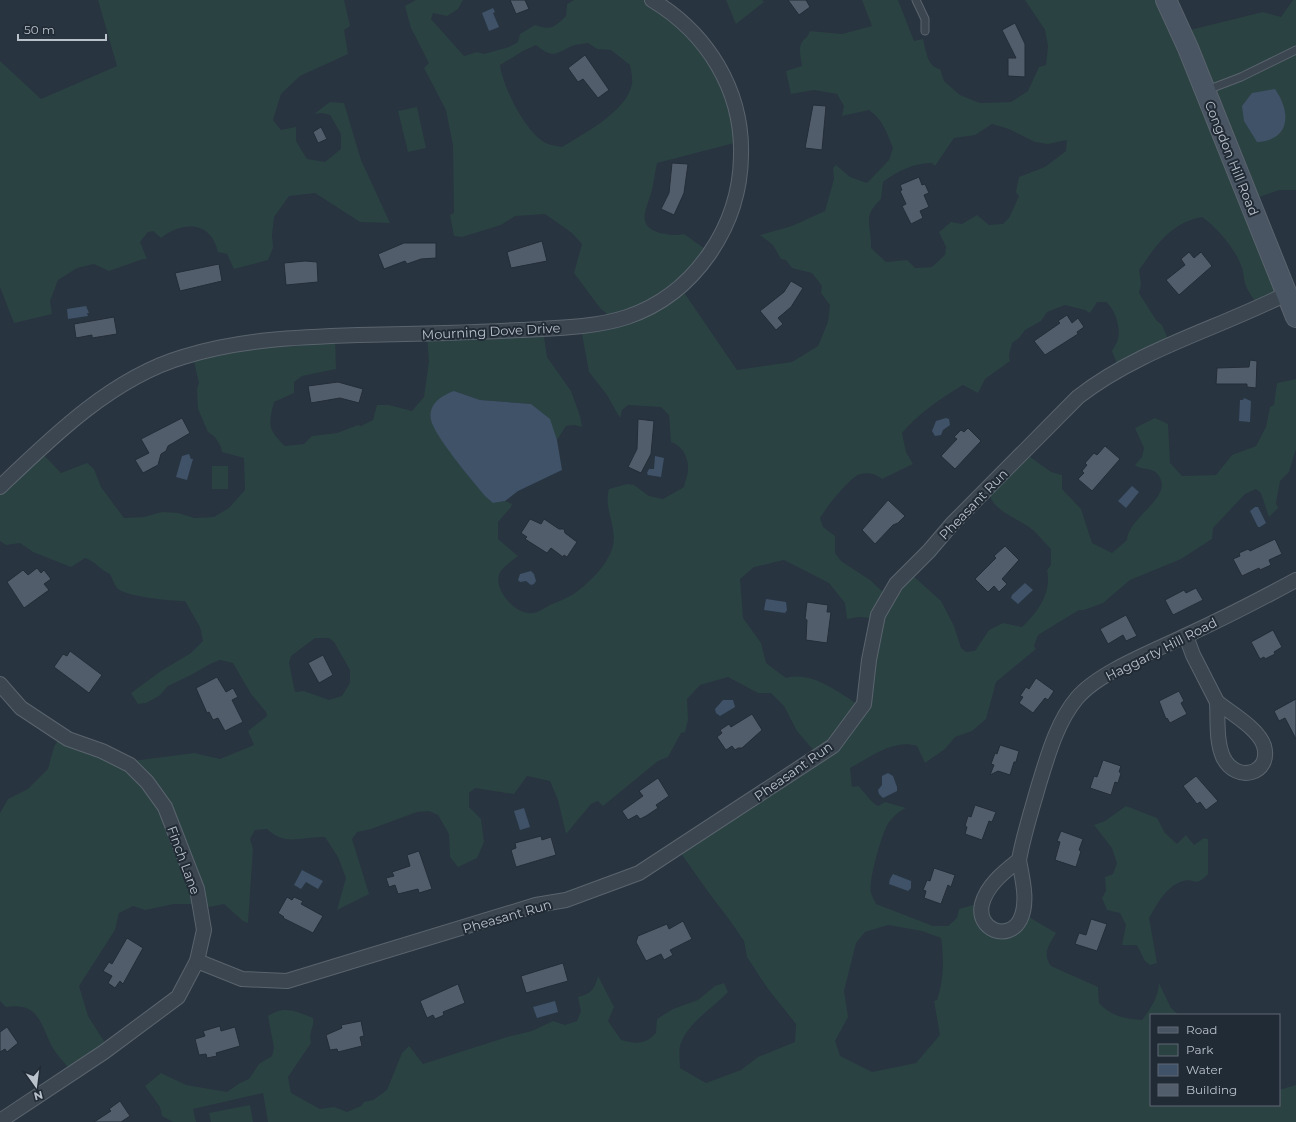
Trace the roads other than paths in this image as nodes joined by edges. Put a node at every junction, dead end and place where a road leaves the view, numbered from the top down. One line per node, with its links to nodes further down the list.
1 (652, 0): 9 (street, Mourning Dove Drive)
2 (916, 0): 4 (lane)
3 (1166, 0): 6 (street, Congdon Hill Road)
4 (925, 31)
5 (1296, 50): 6 (lane)
6 (1205, 90): 7 (street, Congdon Hill Road)
7 (1286, 294): 8 (street, Congdon Hill Road); 15 (street, Pheasant Run)
8 (1296, 315)
9 (0, 487)
10 (1296, 580): 11 (street, Haggarty Hill Road)
11 (1186, 636): 13 (street); 14 (street, Haggarty Hill Road)
12 (0, 684): 15 (street, Finch Lane)
13 (1217, 702): 13 (street)
14 (1018, 860): 14 (street, Haggarty Hill Road)
15 (197, 961): 16 (street, Finch Lane)
16 (0, 1121)

